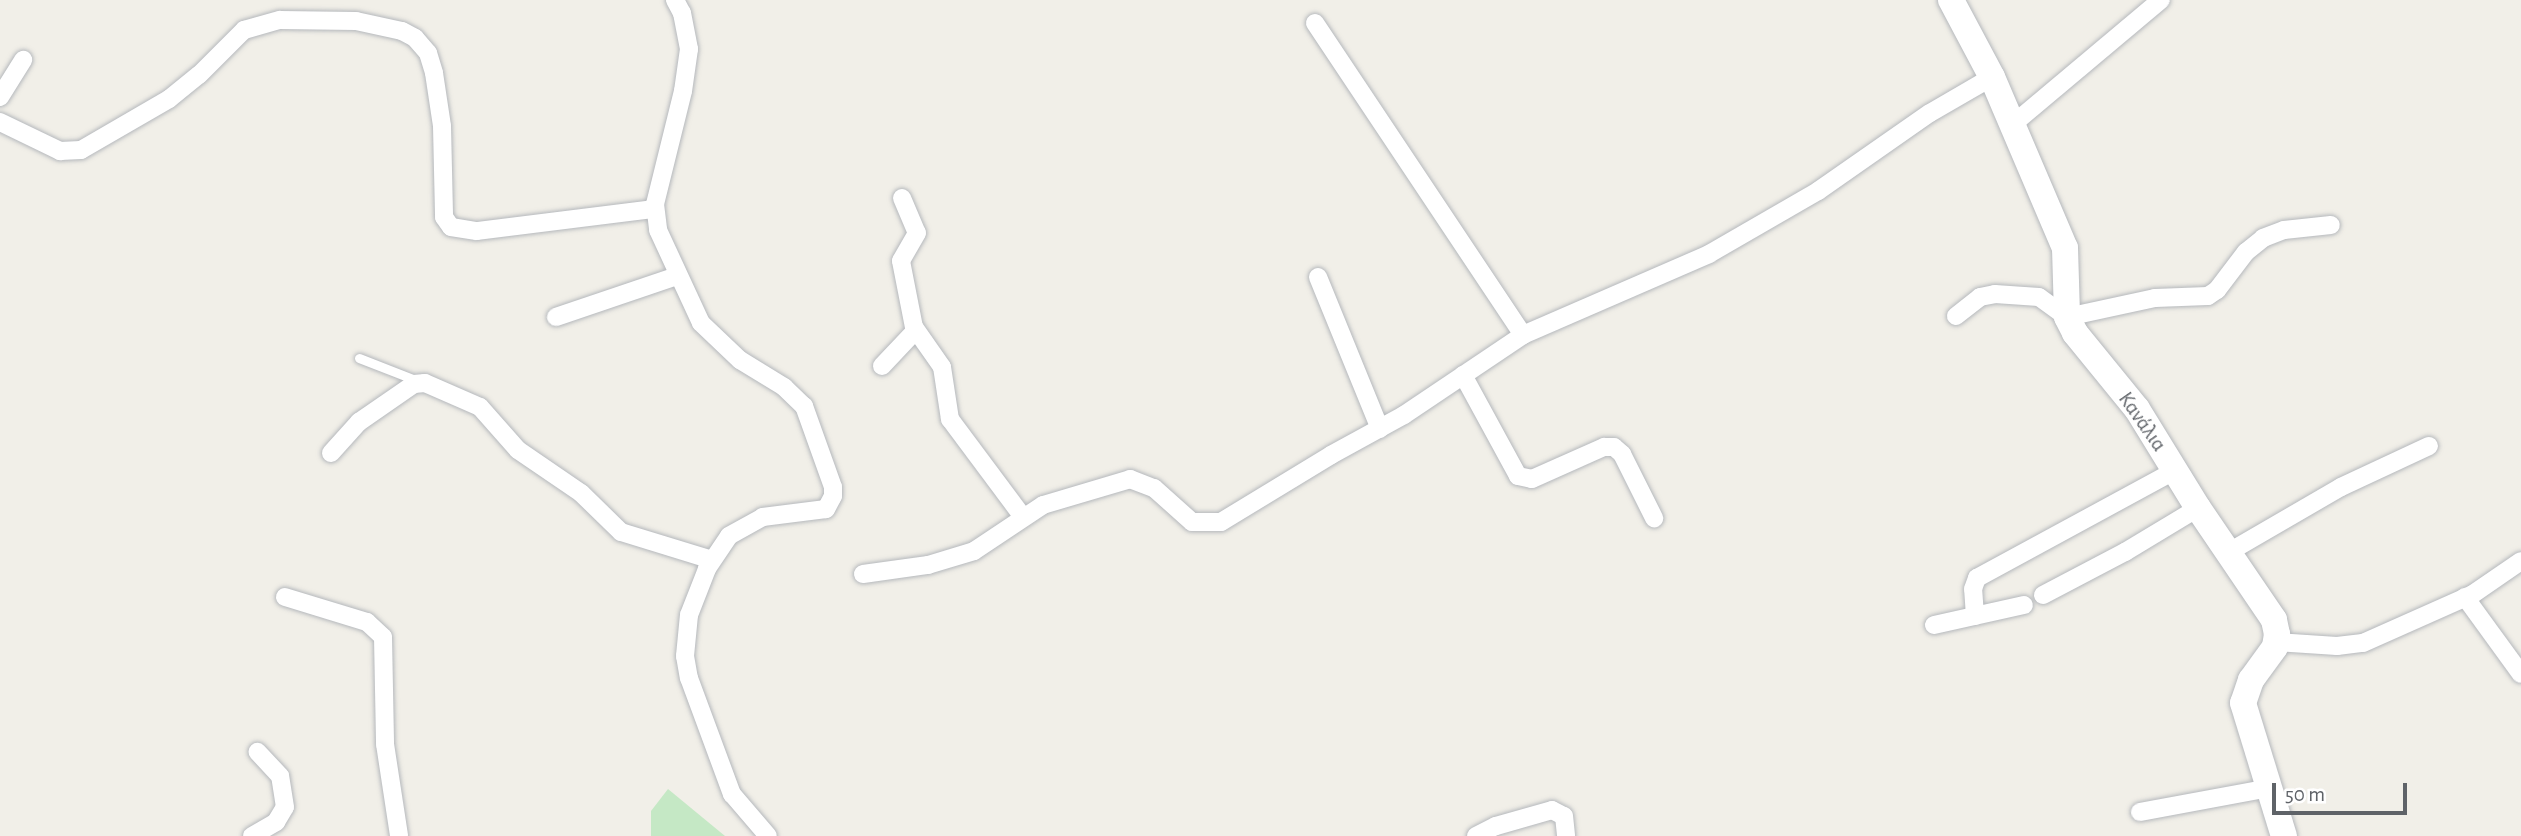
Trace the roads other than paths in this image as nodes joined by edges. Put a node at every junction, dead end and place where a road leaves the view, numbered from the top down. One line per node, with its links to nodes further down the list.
1 (675, 0): 11 (street)
2 (1951, 0): 6 (main road, Κανάλια)
3 (2161, 0): 9 (street)
4 (1315, 23): 19 (street)
5 (23, 60): 7 (street)
6 (1992, 77): 9 (main road, Κανάλια); 19 (street)
7 (0, 97)
8 (0, 122): 11 (street)
9 (2013, 124): 17 (main road, Κανάλια)
10 (902, 198): 18 (street)
11 (654, 209): 13 (street)
12 (2331, 225): 17 (street)
13 (677, 276): 16 (street); 32 (street)
14 (1318, 277): 24 (street)
15 (1956, 316): 17 (street)
16 (556, 317)
17 (2067, 317): 27 (main road, Κανάλια)
18 (915, 331): 21 (street); 29 (street)
19 (1523, 335): 22 (street)
20 (359, 358): 23 (lane)
21 (882, 366)
22 (1463, 375): 24 (street); 30 (street)
23 (420, 382): 26 (street); 32 (street)
24 (1380, 429): 29 (street)
25 (2429, 446): 31 (street)
26 (331, 453)
27 (2174, 471): 28 (main road, Κανάλια); 39 (street)
28 (2198, 508): 31 (main road, Κανάλια); 35 (street)
29 (1023, 517): 34 (street)
30 (1654, 518)
31 (2229, 552): 41 (main road, Κανάλια)
32 (712, 560): 48 (street)
33 (2521, 561): 37 (street)
34 (863, 574)
35 (2043, 595)
36 (285, 597): 47 (street)
37 (2465, 597): 41 (street); 42 (street)
38 (2024, 605): 39 (street)
39 (1975, 616): 40 (street)
40 (1934, 625)
41 (2276, 642): 44 (main road)
42 (2521, 674)
43 (258, 752): 46 (street)
44 (2269, 788): 45 (street); 51 (main road)
45 (2140, 812)
46 (251, 836)
47 (399, 836)
48 (768, 836)
49 (1476, 836): 50 (street)
50 (1566, 836)
51 (2284, 836)

